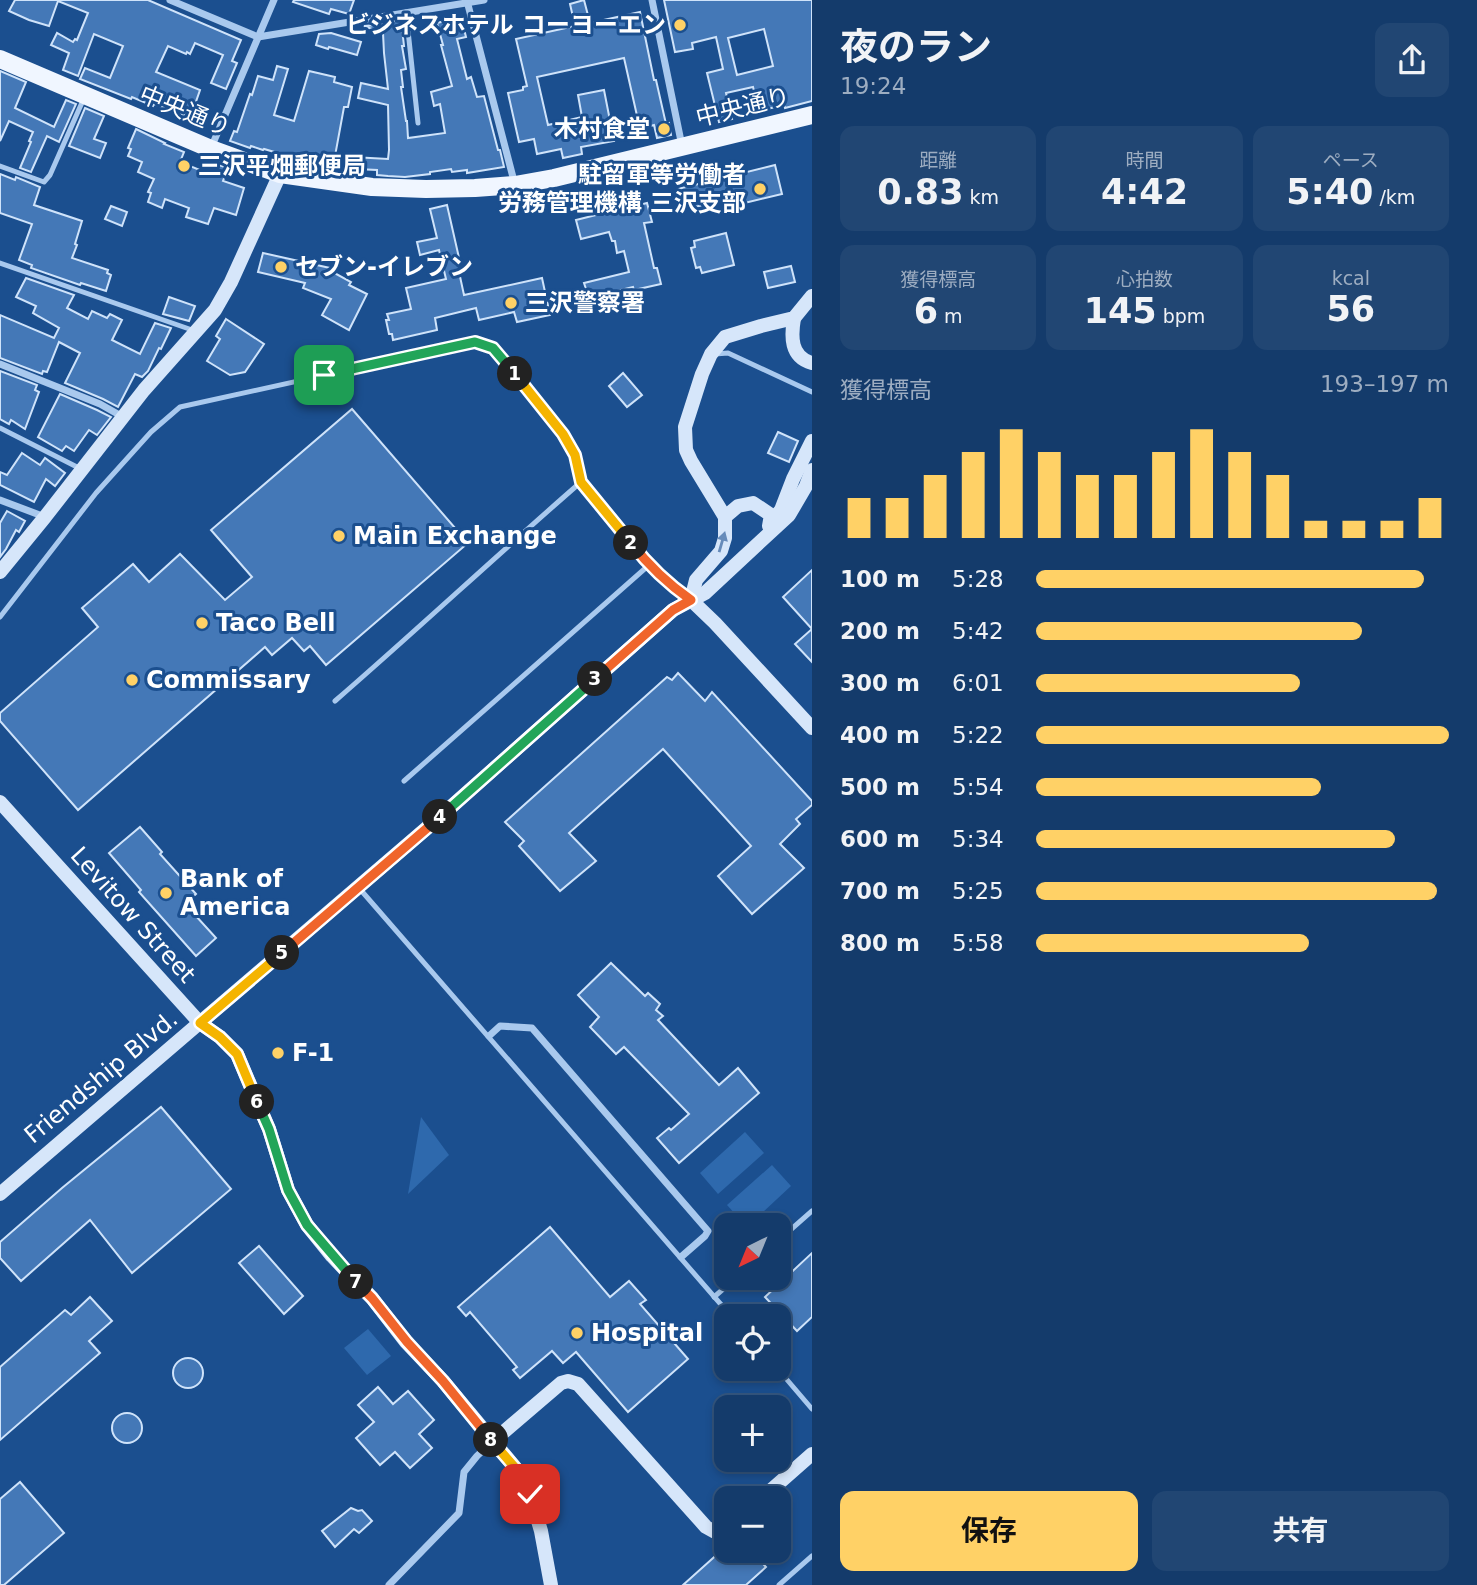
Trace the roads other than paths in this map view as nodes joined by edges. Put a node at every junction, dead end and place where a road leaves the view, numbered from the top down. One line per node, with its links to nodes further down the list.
1 (170, 0): 7 (street)
2 (274, 0): 7 (street)
3 (484, 0): 5 (street)
4 (652, 0): 12 (street)
5 (467, 1): 6 (street); 16 (street)
6 (406, 12): 7 (street); 11 (lane)
7 (258, 37): 13 (street)
8 (0, 59): 9 (main road, 中央通り)
9 (85, 95): 13 (main road, 中央通り); 14 (lane)
10 (812, 115): 12 (main road, 中央通り)
11 (418, 123)
12 (682, 147): 16 (main road, 中央通り)
13 (211, 149): 15 (main road, 中央通り)
14 (0, 166)
15 (280, 174): 16 (main road, 中央通り); 20 (street)
16 (515, 185)
17 (0, 263): 20 (lane)
18 (812, 296): 19 (street)
19 (794, 318): 21 (street); 23 (street)
20 (198, 332): 25 (street)
21 (711, 354): 24 (lane); 33 (street)
22 (0, 363): 25 (street)
23 (812, 363)
24 (812, 392)
25 (123, 417): 29 (street)
26 (0, 428): 29 (lane)
27 (812, 441): 28 (street)
28 (808, 464): 34 (street); 34 (street)
29 (82, 469): 32 (street)
30 (581, 482): 35 (lane); 38 (lane); 39 (lane)
31 (0, 500): 32 (street)
32 (45, 517): 36 (street)
33 (725, 517): 34 (street); 37 (street, one-way to 33)
34 (768, 530): 37 (street, Friendship Blvd.)
35 (649, 565): 37 (lane); 41 (lane)
36 (0, 572)
37 (691, 600): 40 (street); 43 (street, Friendship Blvd.)
38 (0, 617)
39 (335, 701)
40 (812, 728)
41 (404, 781)
42 (0, 802): 44 (street, Levitow Street)
43 (359, 887): 44 (street, Friendship Blvd.); 45 (lane)
44 (200, 1023): 46 (street, Friendship Blvd.); 55 (street, Levitow Street)
45 (489, 1037): 49 (lane); 49 (street)
46 (0, 1194)
47 (812, 1211): 48 (lane)
48 (791, 1229)
49 (681, 1257): 51 (lane)
50 (723, 1290): 51 (lane)
51 (715, 1297): 52 (lane)
52 (721, 1304)
53 (788, 1381): 54 (lane)
54 (812, 1409)
55 (493, 1441): 58 (street); 60 (street); 61 (street, Levitow Street)
56 (812, 1454): 57 (street)
57 (776, 1486)
58 (714, 1531)
59 (812, 1556): 62 (lane)
60 (389, 1585)
61 (551, 1585)
62 (779, 1585)

